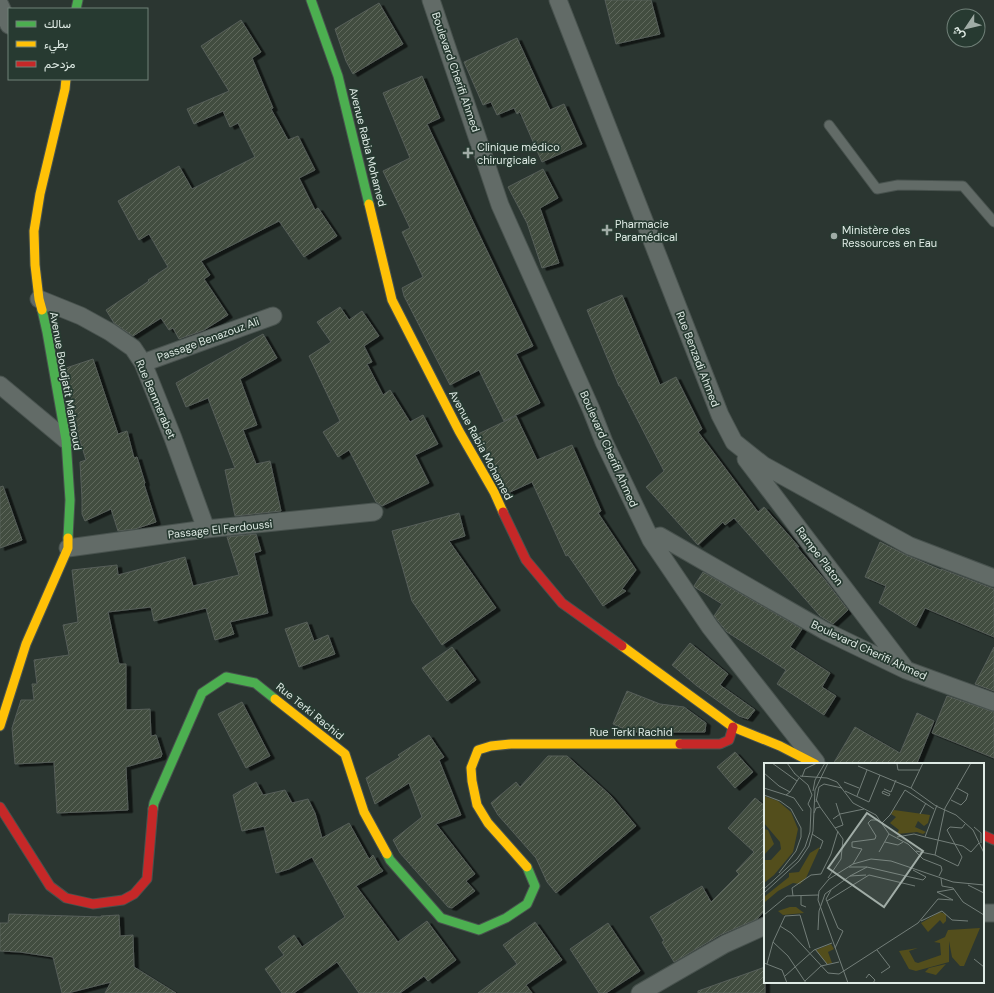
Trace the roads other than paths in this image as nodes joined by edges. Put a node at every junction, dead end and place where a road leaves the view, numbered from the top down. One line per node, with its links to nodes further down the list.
1 (311, 0): 23 (main road, Avenue Rabia Mohamed)
2 (432, 0): 17 (street, Boulevard Cherifi Ahmed)
3 (558, 0): 14 (street, Rue Benzadi Ahmed)
4 (0, 5): 5 (street)
5 (8, 23)
6 (62, 82): 9 (main road, Avenue Boudjatit Mahmoud)
7 (829, 125): 8 (lane)
8 (994, 222)
9 (39, 299): 11 (street, Rue Benmerabet); 13 (main road, Avenue Boudjatit Mahmoud)
10 (273, 316): 11 (street, Passage Benazouz Ali)
11 (143, 363): 16 (street, Rue Benmerabet)
12 (0, 385): 13 (street)
13 (66, 440): 18 (main road, Avenue Boudjatit Mahmoud)
14 (734, 442): 19 (street, Rue Benzadi Ahmed); 20 (street, Rampe Platon)
15 (374, 512): 16 (street, Passage El Ferdoussi)
16 (206, 529): 18 (street, Passage El Ferdoussi)
17 (651, 540): 20 (street, Boulevard Cherifi Ahmed); 25 (street)
18 (68, 548): 22 (main road, Avenue Boudjatit Mahmoud)
19 (994, 578)
20 (906, 670): 21 (street, Boulevard Cherifi Ahmed)
21 (994, 702)
22 (0, 726)
23 (733, 727): 24 (main road, Avenue Rabia Mohamed); 26 (main road, Rue Terki Rachid)
24 (814, 763)
25 (815, 763)
26 (0, 807)
27 (984, 835): 28 (main road)
28 (994, 840)
29 (764, 926): 30 (street)
30 (640, 993)

